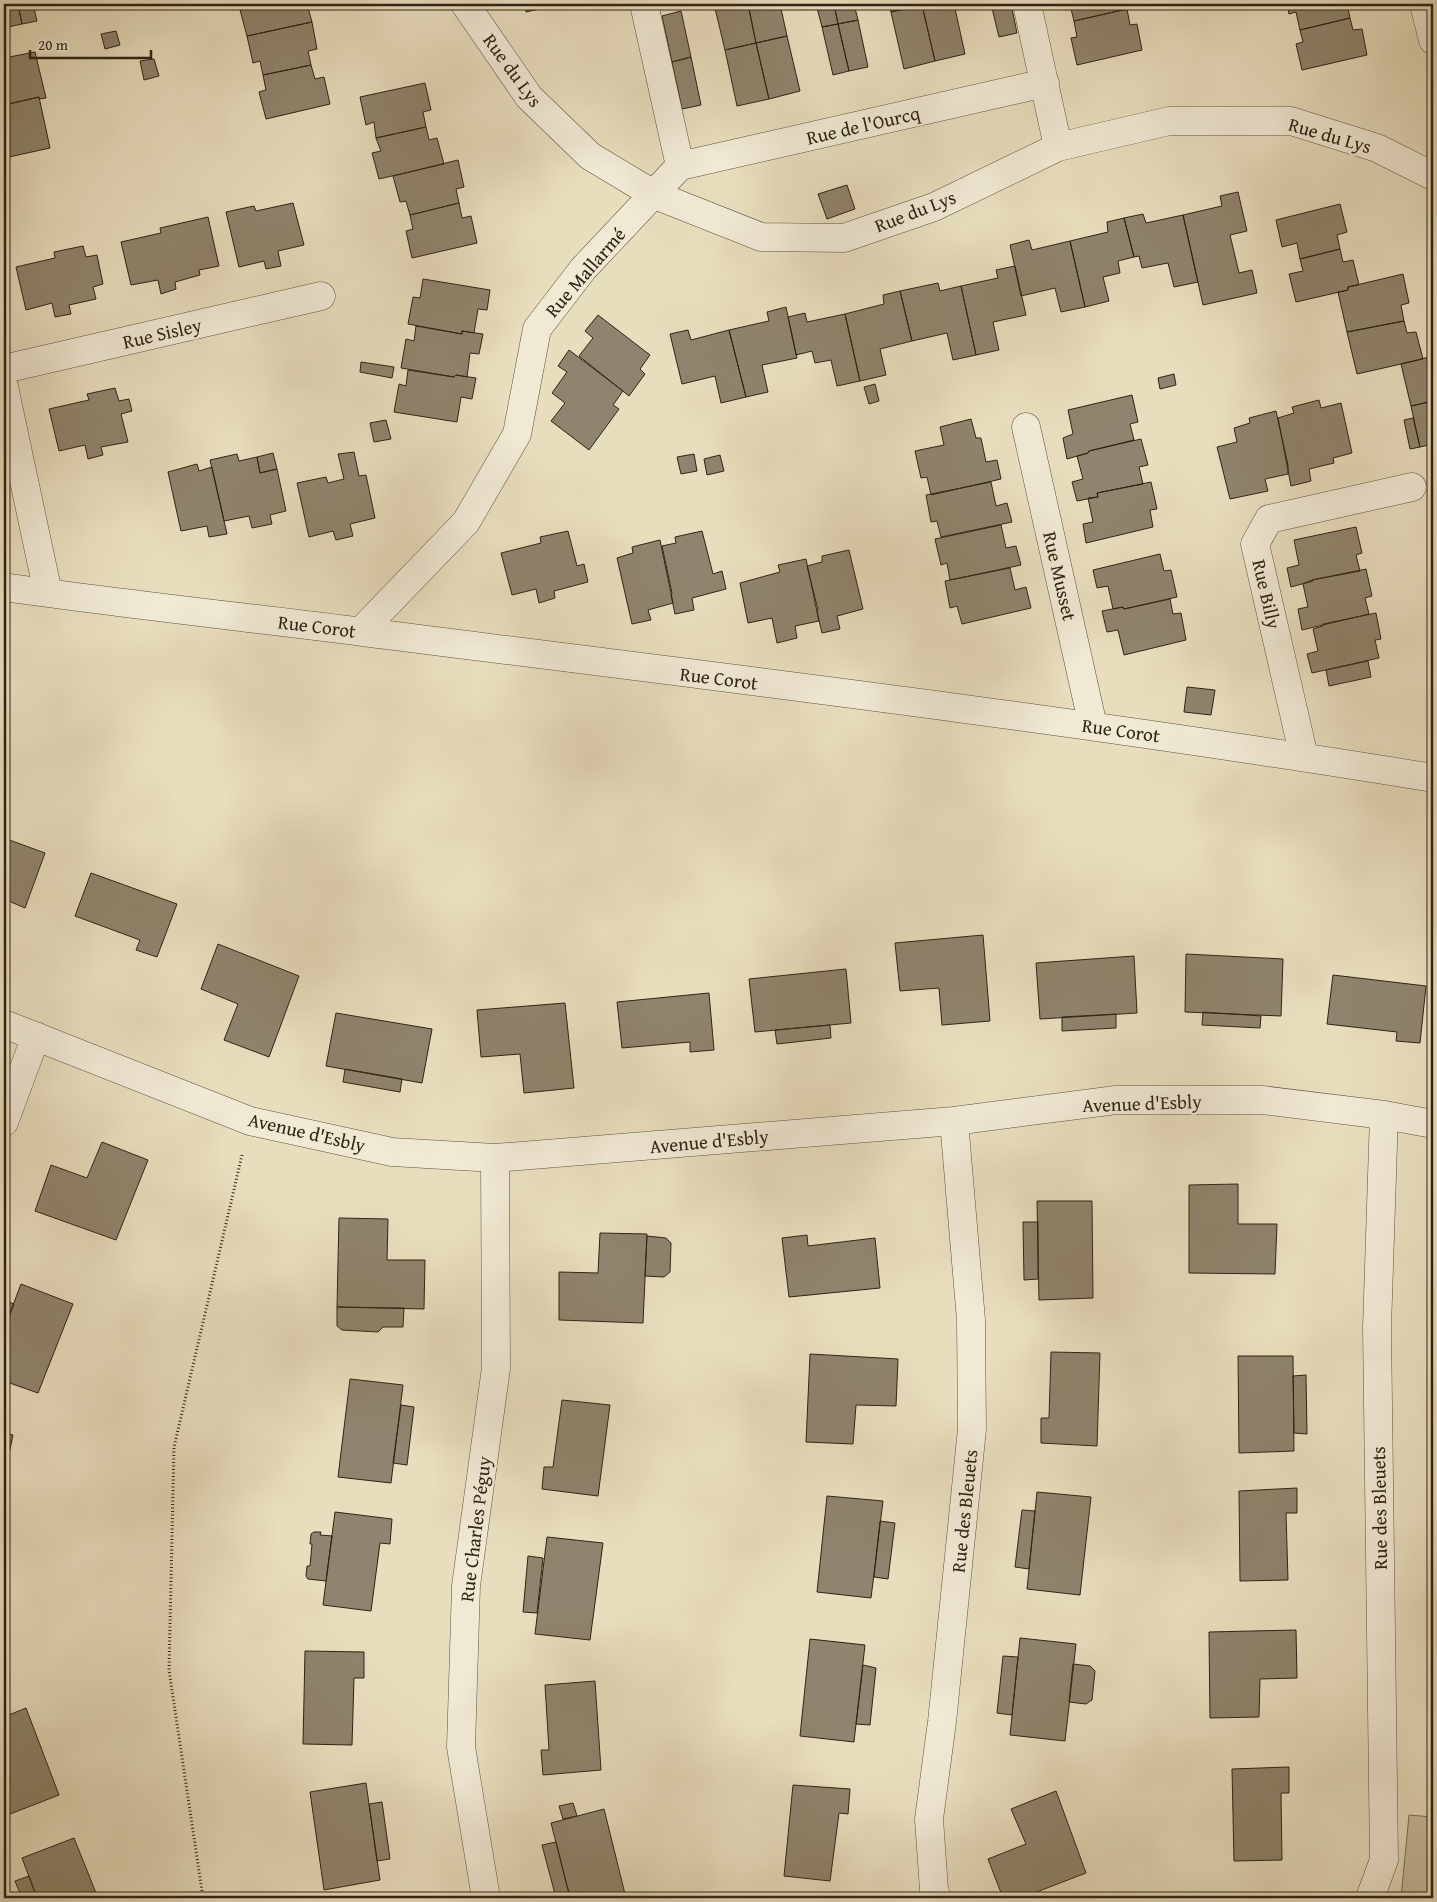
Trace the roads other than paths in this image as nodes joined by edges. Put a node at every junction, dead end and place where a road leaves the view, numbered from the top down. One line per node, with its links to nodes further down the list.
1 (465, 4): 10 (street, Rue du Lys)
2 (644, 4): 8 (street)
3 (1027, 4): 6 (street)
4 (1424, 4): 5 (street)
5 (1433, 40)
6 (1045, 83): 7 (street); 8 (street, Rue de l'Ourcq)
7 (1058, 148): 9 (street, Rue du Lys); 10 (street, Rue du Lys)
8 (680, 166): 10 (street, Rue Mallarmé)
9 (1433, 176)
10 (655, 195): 18 (street, Rue Mallarmé)
11 (321, 296): 12 (street, Rue Sisley)
12 (4, 369)
13 (4, 387): 17 (street)
14 (1026, 426): 19 (street, Rue Musset)
15 (1412, 487): 20 (street, Rue Billy)
16 (4, 587): 17 (street, Rue Corot)
17 (48, 593): 18 (street, Rue Corot)
18 (361, 631): 19 (street, Rue Corot)
19 (1094, 726): 20 (street, Rue Corot)
20 (1304, 757): 21 (street, Rue Corot)
21 (1433, 778)
22 (4, 1024): 23 (street, Avenue d'Esbly)
23 (36, 1036): 26 (street); 28 (street, Avenue d'Esbly)
24 (1384, 1115): 25 (street, Avenue d'Esbly); 27 (street, Avenue d'Esbly); 31 (street, Rue des Bleuets)
25 (954, 1121): 28 (street, Avenue d'Esbly); 30 (street, Rue des Bleuets)
26 (4, 1122)
27 (1433, 1124)
28 (495, 1158): 29 (street, Rue Charles Péguy)
29 (486, 1898)
30 (937, 1898)
31 (1370, 1898)

